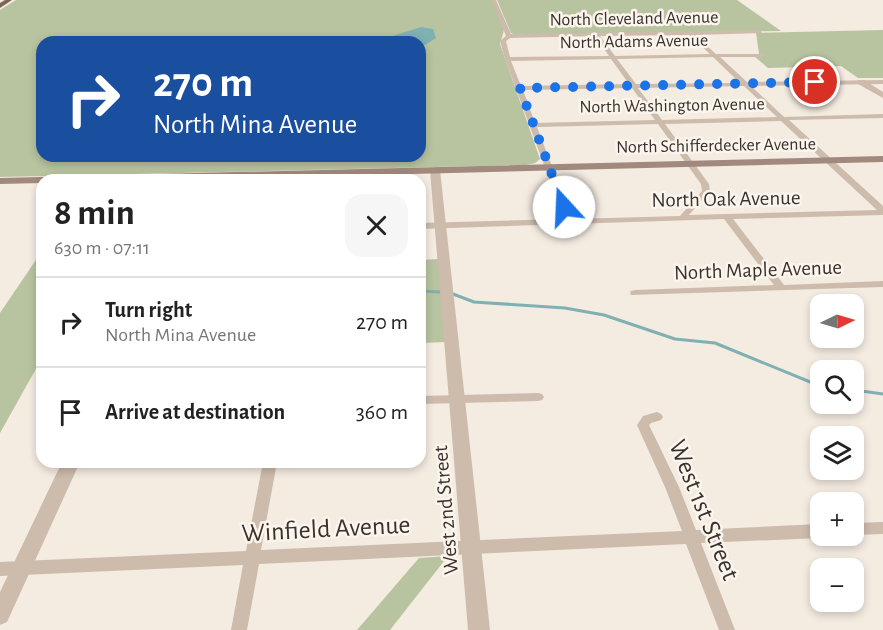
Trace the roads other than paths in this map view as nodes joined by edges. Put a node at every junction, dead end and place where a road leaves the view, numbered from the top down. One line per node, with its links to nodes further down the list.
1 (9, 0): 3 (main road)
2 (494, 0): 7 (street)
3 (0, 6)
4 (760, 32): 5 (street, North Cleveland Avenue)
5 (690, 33): 6 (street, North Cleveland Avenue); 9 (street)
6 (596, 34): 7 (street, North Cleveland Avenue); 10 (street)
7 (508, 36): 11 (street)
8 (761, 55): 9 (street, North Adams Avenue)
9 (714, 56): 10 (street, North Adams Avenue); 14 (street)
10 (613, 58): 11 (street, North Adams Avenue); 15 (street)
11 (508, 60): 16 (street)
12 (861, 82): 13 (street); 14 (street); 17 (street)
13 (883, 82)
14 (745, 84): 15 (street); 19 (street)
15 (634, 86): 16 (street); 20 (street)
16 (520, 88): 21 (street)
17 (883, 96)
18 (883, 117): 19 (street, North Washington Avenue)
19 (783, 119): 20 (street, North Washington Avenue); 23 (street)
20 (660, 122): 21 (street, North Washington Avenue); 24 (street)
21 (534, 124): 25 (street)
22 (883, 159): 23 (main road, North Schifferdecker Avenue)
23 (828, 160): 24 (main road, North Schifferdecker Avenue); 30 (street)
24 (690, 164): 25 (main road, North Schifferdecker Avenue); 31 (street)
25 (549, 167): 26 (main road, North Schifferdecker Avenue); 33 (street)
26 (435, 170): 27 (main road, North Schifferdecker Avenue); 34 (street, West 2nd Street)
27 (358, 174)
28 (36, 180): 29 (main road, North Schifferdecker Avenue)
29 (0, 181)
30 (883, 212): 32 (street, North Oak Avenue)
31 (683, 217): 32 (street, North Oak Avenue); 33 (street, North Oak Avenue)
32 (727, 217): 37 (street)
33 (569, 221): 34 (street, North Oak Avenue)
34 (440, 225): 35 (street, North Oak Avenue); 40 (street, West 2nd Street)
35 (426, 226)
36 (883, 284): 37 (street, North Maple Avenue)
37 (781, 288): 38 (street, North Maple Avenue)
38 (635, 293)
39 (538, 397): 40 (street)
40 (457, 399): 41 (street); 49 (street, West 2nd Street)
41 (426, 400)
42 (657, 417): 48 (street, West 1st Street)
43 (68, 468): 51 (street)
44 (269, 468): 50 (street)
45 (883, 528): 46 (street)
46 (864, 529)
47 (810, 531): 48 (street, Winfield Avenue)
48 (691, 536): 49 (street, Winfield Avenue); 56 (street, West 1st Street)
49 (471, 547): 50 (street, Winfield Avenue); 55 (street, West 2nd Street)
50 (251, 557): 51 (street, Winfield Avenue); 54 (street)
51 (22, 568): 52 (street, Winfield Avenue); 53 (street)
52 (0, 569)
53 (0, 615)
54 (239, 630)
55 (479, 630)
56 (727, 630)

